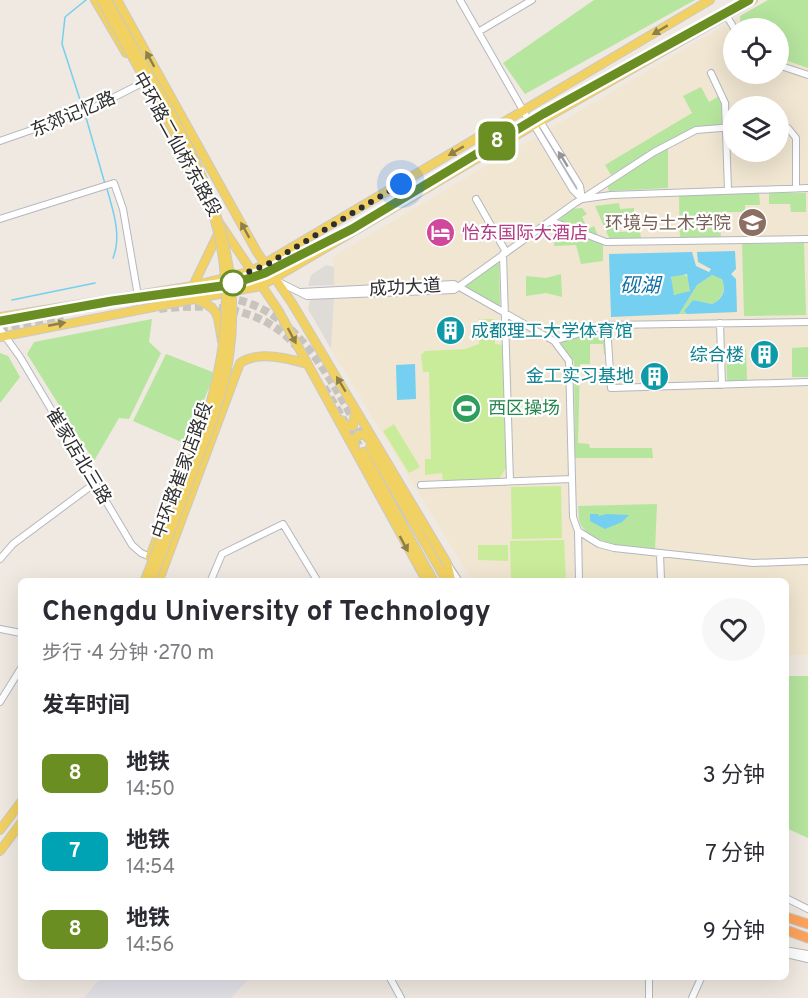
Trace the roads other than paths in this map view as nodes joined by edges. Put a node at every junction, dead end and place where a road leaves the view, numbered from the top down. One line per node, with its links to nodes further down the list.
1 (95, 0): 15 (main road, 中环路二仙桥东路段)
2 (100, 0): 69 (main road, bridge)
3 (107, 0): 71 (main road, bridge)
4 (119, 0): 36 (main road, 中环路二仙桥东路段, one-way to 4)
5 (460, 0): 11 (street)
6 (532, 0): 11 (street)
7 (753, 0): 9 (main road)
8 (705, 1): 17 (main road, one-way to 17)
9 (726, 15): 10 (street); 18 (main road)
10 (728, 18)
11 (478, 32): 17 (street)
12 (789, 69): 14 (street)
13 (711, 73): 16 (street)
14 (808, 75)
15 (144, 82): 21 (street, 东郊记忆路); 29 (main road, 中环路二仙桥东路段)
16 (723, 99)
17 (523, 110): 18 (street); 33 (main road, one-way to 33)
18 (535, 124): 28 (street); 35 (main road)
19 (723, 127): 28 (street)
20 (789, 129): 23 (street)
21 (0, 141)
22 (727, 162): 25 (street)
23 (796, 188): 24 (street); 25 (street)
24 (808, 188): 26 (street)
25 (728, 190): 28 (street)
26 (808, 196)
27 (476, 199): 34 (street)
28 (582, 199): 31 (street)
29 (216, 218): 37 (main road, 中环路二仙桥东路段); 39 (main road)
30 (0, 219): 42 (street)
31 (551, 220): 32 (street); 34 (street)
32 (808, 239)
33 (305, 242): 35 (main road); 36 (main road)
34 (504, 253): 41 (street); 44 (street)
35 (315, 255): 38 (main road)
36 (266, 265): 37 (main road); 38 (main road, 中环路二仙桥东路段)
37 (252, 271): 39 (main road); 40 (main road, 中环路二仙桥东路段)
38 (275, 280): 40 (main road); 41 (street, 成功大道); 54 (main road, 中环路二仙桥东路段, one-way to 38)
39 (193, 286): 42 (main road)
40 (261, 286): 43 (main road); 51 (main road, 中环路二仙桥东路段, one-way to 51)
41 (458, 287): 44 (street)
42 (138, 296): 45 (main road)
43 (194, 299): 49 (main road, one-way to 43); 64 (main road, 中环路崔家店路段)
44 (505, 315): 50 (street); 59 (street)
45 (0, 317)
46 (808, 322): 47 (street)
47 (720, 323): 48 (street); 53 (street)
48 (608, 325): 50 (street); 53 (street)
49 (2, 334): 60 (street, 崔家店北三路)
50 (554, 340): 58 (street)
51 (307, 364): 55 (main road, 中环路二仙桥东路段); 67 (main road, 中环路崔家店路段)
52 (808, 382): 53 (street)
53 (722, 385)
54 (350, 400): 55 (main road); 56 (main road, 中环路二仙桥东路段)
55 (333, 406): 57 (main road)
56 (383, 456): 57 (main road); 68 (main road, 中环路二仙桥东路段)
57 (362, 466): 75 (main road, one-way to 75)
58 (571, 479): 59 (street); 62 (street)
59 (510, 481): 61 (street)
60 (95, 483): 64 (street, 崔家店北三路); 65 (street)
61 (421, 485)
62 (578, 531): 63 (street); 80 (street)
63 (660, 554): 66 (street); 81 (street)
64 (150, 557): 67 (street, 崔家店北三路); 70 (main road, 中环路崔家店路段)
65 (0, 559)
66 (808, 561)
67 (166, 562): 72 (main road, 中环路崔家店路段)
68 (447, 563): 78 (main road, 中环路二仙桥东路段); 79 (street)
69 (144, 578)
70 (144, 578)
71 (153, 578)
72 (160, 578)
73 (212, 578): 74 (street)
74 (316, 578)
75 (425, 578)
76 (432, 578): 77 (main road)
77 (447, 578)
78 (448, 578)
79 (457, 578)
80 (579, 578)
81 (661, 578)
82 (0, 629): 83 (street)
83 (18, 632)
84 (18, 673): 85 (street)
85 (0, 702)
86 (18, 806): 88 (main road)
87 (18, 827): 89 (main road)
88 (0, 830)
89 (0, 851)
90 (789, 898): 92 (street)
91 (789, 899): 93 (street)
92 (808, 904)
93 (808, 909)
94 (789, 918): 95 (highway)
95 (808, 924)
96 (789, 931): 97 (highway)
97 (808, 938)
98 (789, 952): 100 (street)
99 (789, 953): 101 (street)
100 (808, 954)
101 (808, 959)
102 (391, 980): 105 (street)
103 (649, 980): 106 (street)
104 (700, 980): 107 (street)
105 (401, 998)
106 (649, 998)
107 (692, 998)

